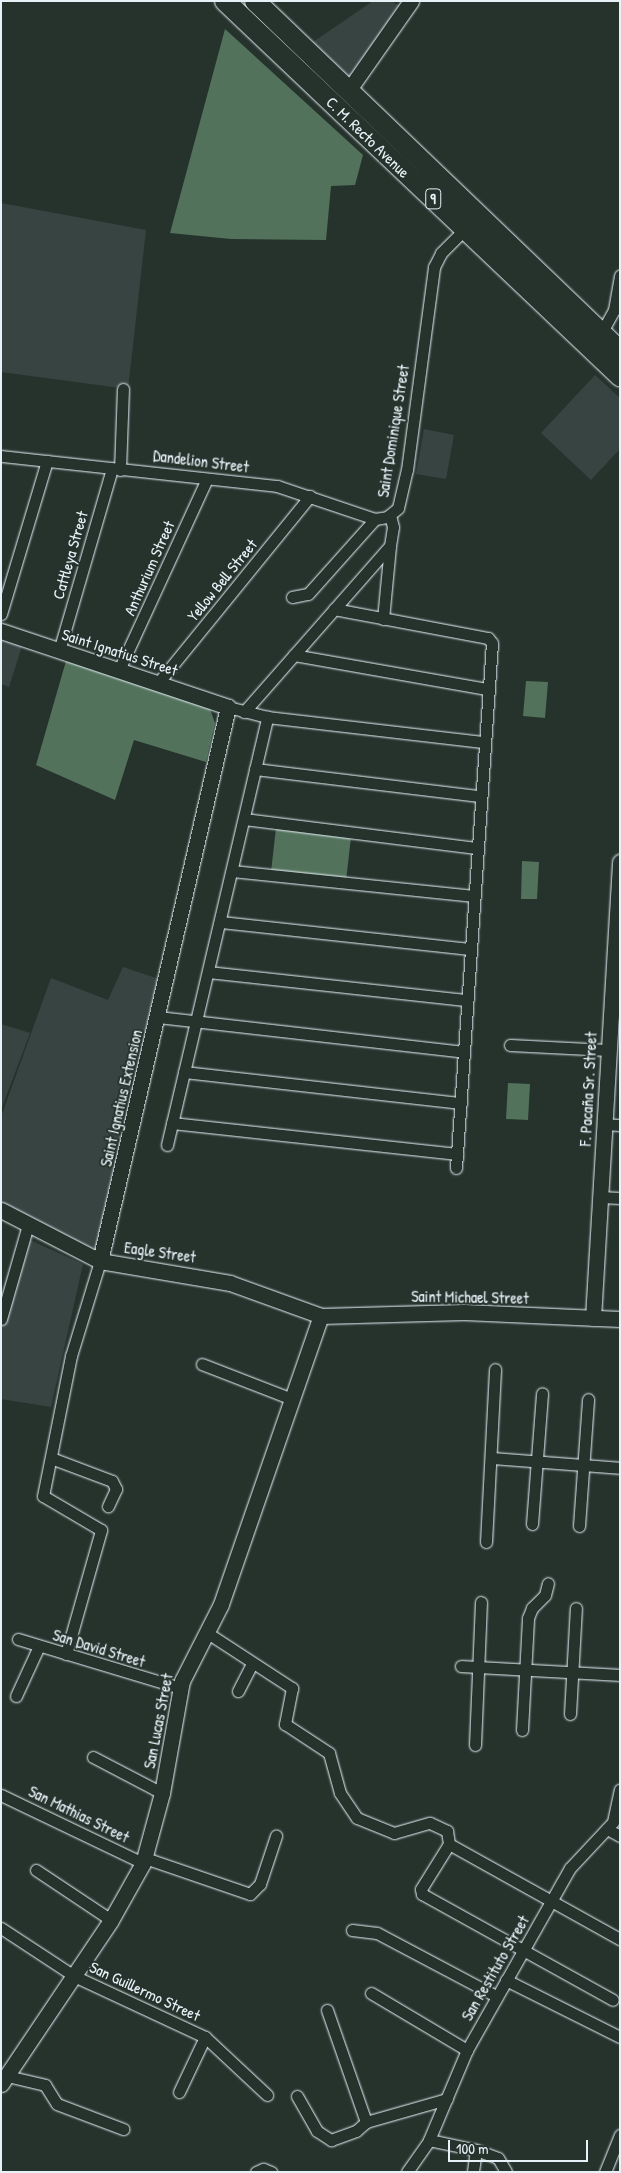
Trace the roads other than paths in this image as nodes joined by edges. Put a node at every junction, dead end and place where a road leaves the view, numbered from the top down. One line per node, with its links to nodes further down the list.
1 (411, 1): 5 (street)
2 (229, 3): 4 (highway, C. M. Recto Avenue / 9)
3 (258, 4): 4 (highway); 5 (highway, C. M. Recto Avenue / 9)
4 (247, 22): 6 (highway, C. M. Recto Avenue / 9)
5 (348, 91): 6 (highway, C. M. Recto Avenue / 9)
6 (471, 223): 8 (highway, C. M. Recto Avenue / 9); 17 (street, Saint Dominique Street)
7 (620, 276): 8 (street)
8 (595, 341): 9 (highway, C. M. Recto Avenue / 9); 10 (highway, C. M. Recto Avenue / 9)
9 (620, 352)
10 (620, 376)
11 (123, 389): 14 (street, Cattleya Street)
12 (1, 456): 13 (street, Dandelion Street)
13 (47, 461): 14 (street, Dandelion Street); 22 (street)
14 (116, 469): 15 (street, Dandelion Street); 25 (street, Cattleya Street)
15 (207, 479): 16 (street, Dandelion Street); 27 (street, Anthurium Street)
16 (310, 496): 18 (street, Dandelion Street); 28 (street, Yellow Bell Street)
17 (390, 515): 18 (street); 19 (street, Saint Dominique Street)
18 (374, 519): 20 (street)
19 (390, 546): 21 (street); 23 (street, Saint Dominique Street)
20 (292, 597)
21 (334, 609): 23 (street); 26 (street)
22 (1, 614)
23 (383, 619): 29 (street)
24 (1, 631): 25 (street, Saint Ignatius Street)
25 (59, 651): 27 (street, Saint Ignatius Street)
26 (294, 655): 29 (street); 31 (street)
27 (119, 670): 28 (street, Saint Ignatius Street)
28 (158, 683): 30 (street, Saint Ignatius Street)
29 (487, 689): 33 (street)
30 (228, 707): 31 (street); 45 (street, Saint Ignatius Extension)
31 (244, 712): 32 (street)
32 (268, 717): 33 (street); 34 (street)
33 (483, 742): 35 (street)
34 (254, 769): 35 (street); 36 (street)
35 (479, 796): 37 (street)
36 (244, 819): 37 (street); 39 (street)
37 (476, 848): 40 (street)
38 (620, 862): 48 (street, F. Pacaña Sr. Street)
39 (232, 871): 40 (street); 41 (street)
40 (472, 896): 42 (street)
41 (220, 922): 42 (street); 43 (street)
42 (470, 949): 44 (street)
43 (208, 972): 44 (street); 46 (street)
44 (467, 1000): 49 (street)
45 (158, 1017): 46 (street); 62 (street, Saint Ignatius Extension)
46 (195, 1022): 49 (street); 50 (street)
47 (510, 1046): 48 (street)
48 (612, 1047): 53 (street, F. Pacaña Sr. Street)
49 (464, 1052): 51 (street)
50 (184, 1072): 51 (street); 52 (street)
51 (460, 1103): 56 (street)
52 (172, 1123): 55 (street); 56 (street)
53 (604, 1124): 54 (street); 58 (street, F. Pacaña Sr. Street)
54 (620, 1124)
55 (167, 1145)
56 (458, 1154): 57 (street)
57 (456, 1168)
58 (600, 1197): 59 (street); 64 (street, F. Pacaña Sr. Street)
59 (620, 1198)
60 (1, 1210): 61 (street, Eagle Street)
61 (28, 1225): 62 (street, Eagle Street); 65 (street)
62 (100, 1261): 63 (street, Eagle Street); 72 (street, Saint Ignatius Extension)
63 (321, 1316): 64 (street, Saint Michael Street); 70 (street, San Lucas Street)
64 (593, 1318): 66 (street, Saint Michael Street)
65 (1, 1319)
66 (620, 1319)
67 (202, 1364): 70 (street)
68 (495, 1369): 73 (street)
69 (542, 1393): 74 (street)
70 (292, 1399): 84 (street, San Lucas Street)
71 (588, 1399): 75 (street)
72 (51, 1458): 77 (street); 87 (street, Saint Ignatius Extension)
73 (491, 1458): 74 (street); 80 (street)
74 (537, 1462): 75 (street); 78 (street)
75 (584, 1465): 76 (street); 79 (street)
76 (620, 1468)
77 (108, 1506)
78 (532, 1524)
79 (579, 1526)
80 (486, 1542)
81 (548, 1583): 91 (street)
82 (481, 1602): 90 (street)
83 (576, 1608): 92 (street)
84 (206, 1632): 88 (street); 94 (street, San Lucas Street)
85 (18, 1640): 86 (street, San David Street)
86 (38, 1646): 87 (street, San David Street); 96 (street)
87 (66, 1654): 94 (street, San David Street)
88 (252, 1663): 95 (street); 107 (street)
89 (461, 1666): 90 (street)
90 (480, 1667): 91 (street); 99 (street)
91 (525, 1669): 92 (street); 98 (street)
92 (571, 1672): 93 (street); 97 (street)
93 (620, 1675)
94 (180, 1688): 102 (street, San Lucas Street)
95 (238, 1692)
96 (16, 1696)
97 (570, 1714)
98 (522, 1730)
99 (475, 1745)
100 (93, 1757): 102 (street)
101 (620, 1790): 104 (street, San Restituto Street)
102 (162, 1793): 108 (street, San Lucas Street)
103 (1, 1795): 108 (street, San Mathias Street)
104 (607, 1829): 106 (street); 110 (street, San Restituto Street)
105 (276, 1836): 108 (street, San Mathias Street)
106 (620, 1836)
107 (449, 1844): 110 (street); 115 (street)
108 (144, 1860): 111 (street, San Lucas Street)
109 (36, 1870): 111 (street)
110 (552, 1903): 114 (street); 115 (street, San Restituto Street)
111 (111, 1920): 116 (street, San Lucas Street)
112 (1, 1928): 116 (street, San Guillermo Street)
113 (352, 1930): 119 (street)
114 (620, 1939)
115 (524, 1950): 117 (street, San Restituto Street); 120 (street)
116 (74, 1976): 122 (street, San Guillermo Street); 125 (street, San Lucas Street)
117 (506, 1980): 119 (street, San Restituto Street); 123 (street)
118 (371, 1993): 124 (street)
119 (496, 1996): 124 (street, San Restituto Street)
120 (613, 2000)
121 (327, 2010): 130 (street)
122 (205, 2037): 126 (street); 127 (street, San Guillermo Street)
123 (620, 2037)
124 (467, 2050): 129 (street, San Restituto Street)
125 (4, 2080): 131 (street)
126 (179, 2092)
127 (267, 2095)
128 (297, 2096): 130 (street)
129 (447, 2099): 130 (street); 133 (street, San Restituto Street)
130 (366, 2122)
131 (122, 2129)
132 (620, 2135): 140 (street)
133 (429, 2140): 134 (street); 137 (street, San Restituto Street)
134 (476, 2150): 138 (street); 139 (street)
135 (256, 2172): 136 (street)
136 (271, 2172)
137 (408, 2172)
138 (473, 2172)
139 (506, 2172)
140 (605, 2172)

